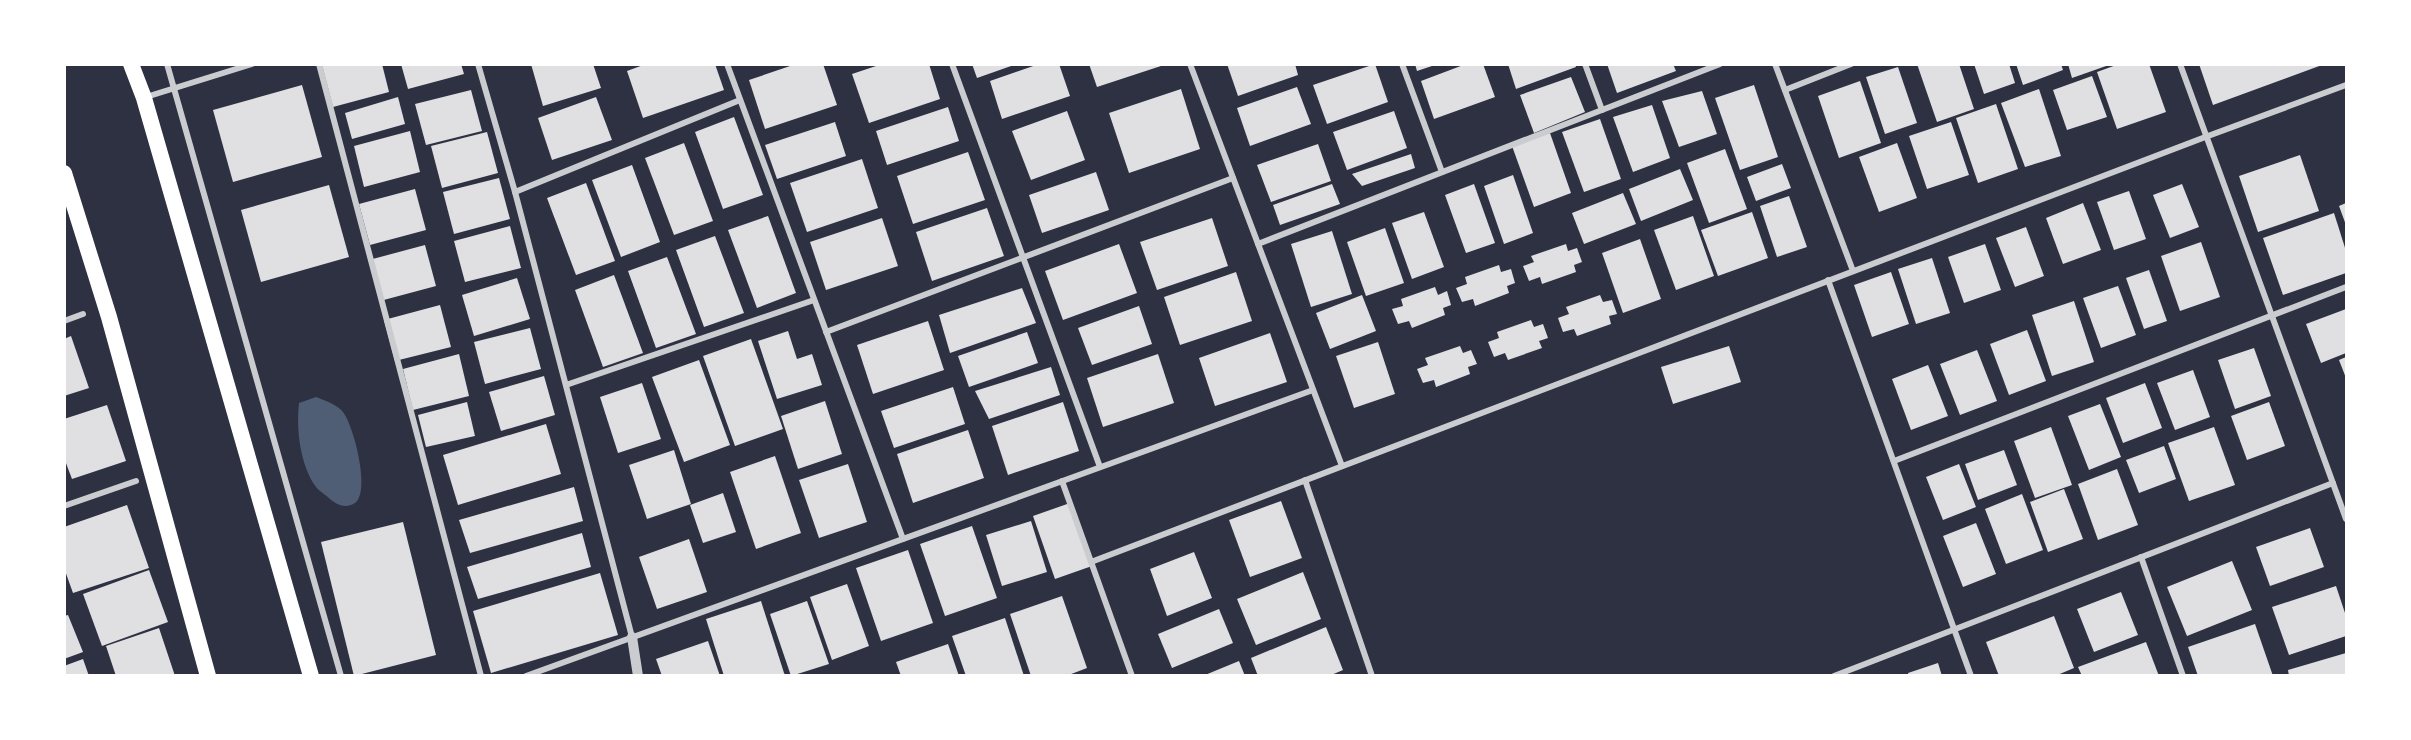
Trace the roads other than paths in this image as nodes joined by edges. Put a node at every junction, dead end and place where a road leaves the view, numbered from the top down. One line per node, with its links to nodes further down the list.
1 (130, 64): 18 (highway)
2 (167, 64): 16 (street)
3 (252, 64): 16 (street)
4 (319, 64): 55 (street)
5 (478, 64): 25 (street)
6 (727, 64): 19 (street)
7 (952, 64): 27 (street)
8 (1190, 64): 24 (street)
9 (1402, 64): 22 (street)
10 (1585, 64): 20 (street)
11 (1720, 64): 20 (street)
12 (1775, 64): 17 (street)
13 (1851, 64): 17 (street)
14 (2180, 64): 21 (street)
15 (2346, 85): 21 (street)
16 (175, 89): 18 (street); 54 (street)
17 (1785, 90): 28 (street)
18 (144, 98): 53 (highway)
19 (740, 100): 25 (street); 31 (street)
20 (1602, 110): 22 (street)
21 (2208, 136): 28 (street); 33 (street)
22 (1442, 172): 26 (street)
23 (64, 173): 52 (highway)
24 (1233, 178): 26 (street); 27 (street)
25 (516, 192): 36 (street)
26 (1258, 244): 37 (street)
27 (1023, 258): 35 (street); 40 (street)
28 (1853, 271): 29 (street)
29 (1828, 280): 38 (street); 39 (street)
30 (2346, 287): 33 (street)
31 (814, 300): 35 (street); 36 (street)
32 (83, 314): 34 (street)
33 (2273, 315): 38 (street); 44 (street)
34 (64, 321)
35 (826, 332): 47 (street)
36 (567, 385): 51 (street)
37 (1313, 390): 39 (street); 40 (street)
38 (1894, 461): 50 (street)
39 (1342, 466): 41 (street)
40 (1100, 467): 43 (street)
41 (1305, 480): 49 (street); 59 (street)
42 (136, 481): 45 (street)
43 (1062, 481): 47 (street); 49 (street)
44 (2334, 483): 46 (street); 48 (street)
45 (64, 506)
46 (2346, 519)
47 (903, 538): 51 (street)
48 (2141, 557): 50 (street); 62 (street)
49 (1091, 562): 58 (street)
50 (1954, 629): 60 (street); 61 (street)
51 (632, 637): 56 (street); 57 (street)
52 (208, 675)
53 (311, 675)
54 (341, 675)
55 (481, 675)
56 (526, 675)
57 (638, 675)
58 (1132, 675)
59 (1372, 675)
60 (1834, 675)
61 (1971, 675)
62 (2183, 675)

